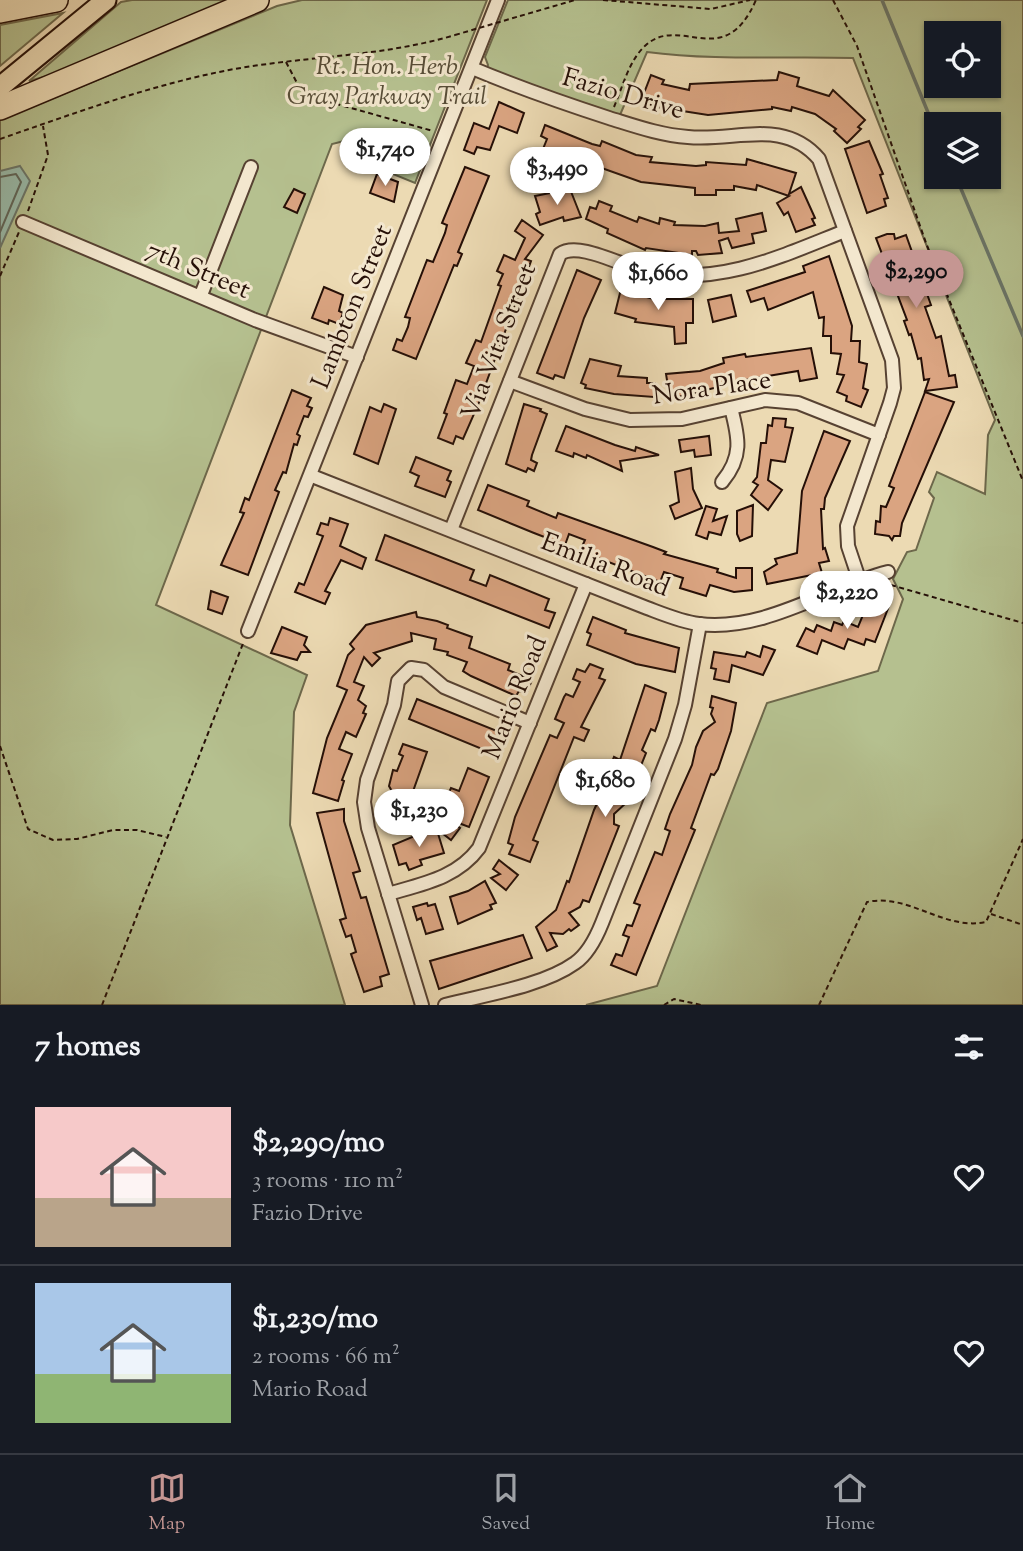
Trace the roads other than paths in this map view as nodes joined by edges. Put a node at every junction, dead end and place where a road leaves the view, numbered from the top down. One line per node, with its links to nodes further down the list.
1 (56, 0): 5 (highway)
2 (106, 0): 7 (main road)
3 (257, 0): 8 (highway)
4 (498, 0): 6 (street, Lambton Street)
5 (0, 11)
6 (472, 68): 11 (street, Fazio Drive); 13 (street, Lambton Street)
7 (0, 87)
8 (0, 108)
9 (251, 167): 12 (street)
10 (23, 222): 12 (street, 7th Street)
11 (845, 231): 14 (street, Via Vita Street); 16 (street, Fazio Drive)
12 (201, 295): 13 (street, 7th Street)
13 (358, 357): 17 (street, Lambton Street)
14 (510, 381): 15 (street, Nora Place); 19 (street, Via Vita Street)
15 (731, 408): 16 (street, Nora Place); 18 (street)
16 (878, 435): 21 (street, Fazio Drive)
17 (312, 476): 19 (street, Emilia Road); 24 (street, Lambton Street)
18 (722, 482)
19 (451, 530): 22 (street, Emilia Road)
20 (888, 572): 21 (street, Emilia Road)
21 (859, 579): 23 (street, Emilia Road)
22 (586, 584): 23 (street, Emilia Road); 25 (street, Mario Road)
23 (700, 624): 28 (street)
24 (248, 631)
25 (530, 723): 26 (street, Mario Road); 26 (street)
26 (388, 894): 27 (street)
27 (422, 1005)
28 (446, 1005)

